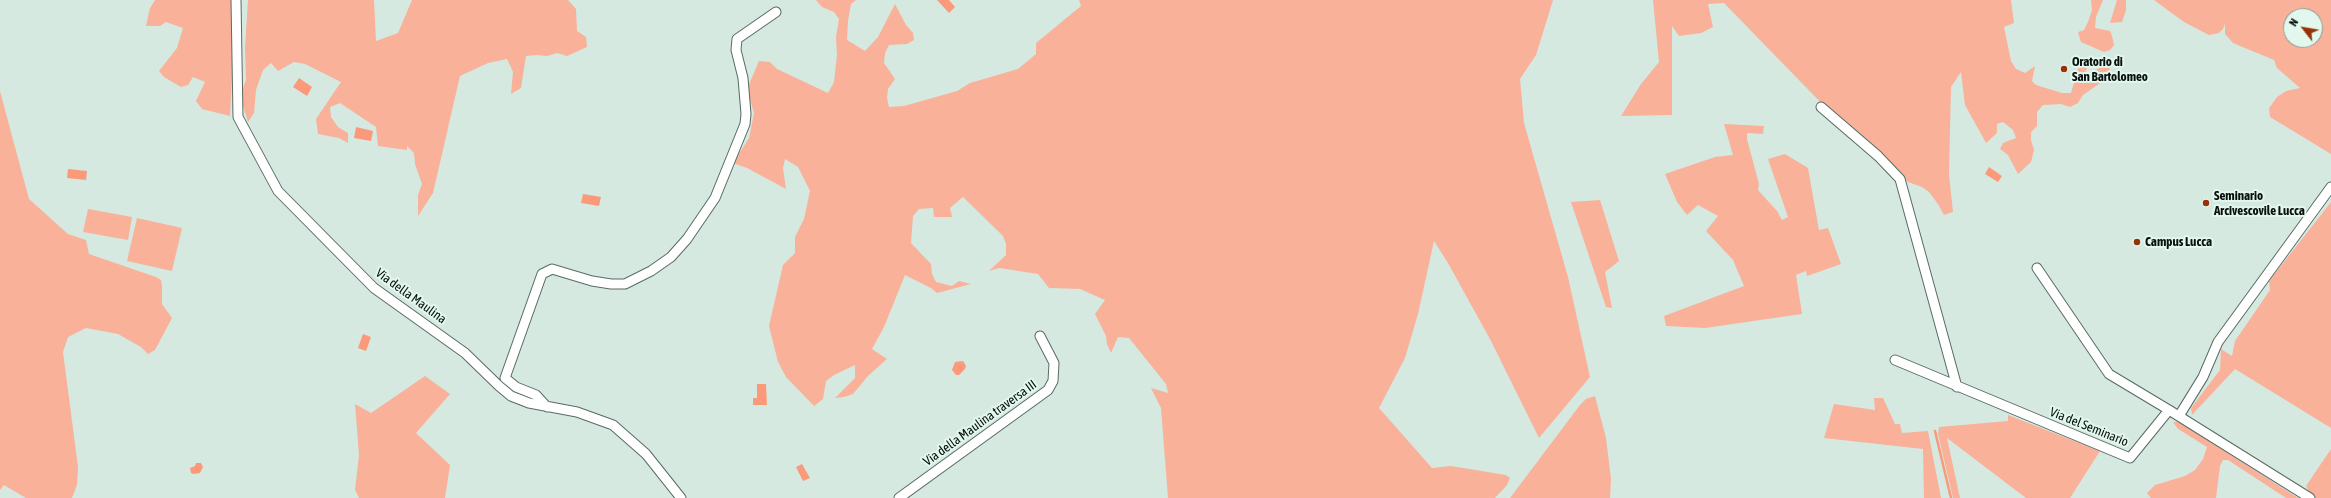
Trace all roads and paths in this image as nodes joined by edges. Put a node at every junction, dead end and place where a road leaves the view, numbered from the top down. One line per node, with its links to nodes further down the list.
1 (236, 0): 9 (street, Via della Maulina)
2 (776, 12): 9 (street)
3 (1821, 107): 8 (street)
4 (2331, 187): 11 (street)
5 (2037, 268): 10 (street)
6 (1040, 336): 13 (street, Via della Maulina traversa III)
7 (1895, 360): 8 (street, Via del Seminario)
8 (1957, 387): 10 (street, Via del Seminario)
9 (547, 407): 12 (street, Via della Maulina)
10 (2169, 410): 11 (street)
11 (2179, 416): 14 (street)
12 (682, 498)
13 (899, 498)
14 (2310, 498)

